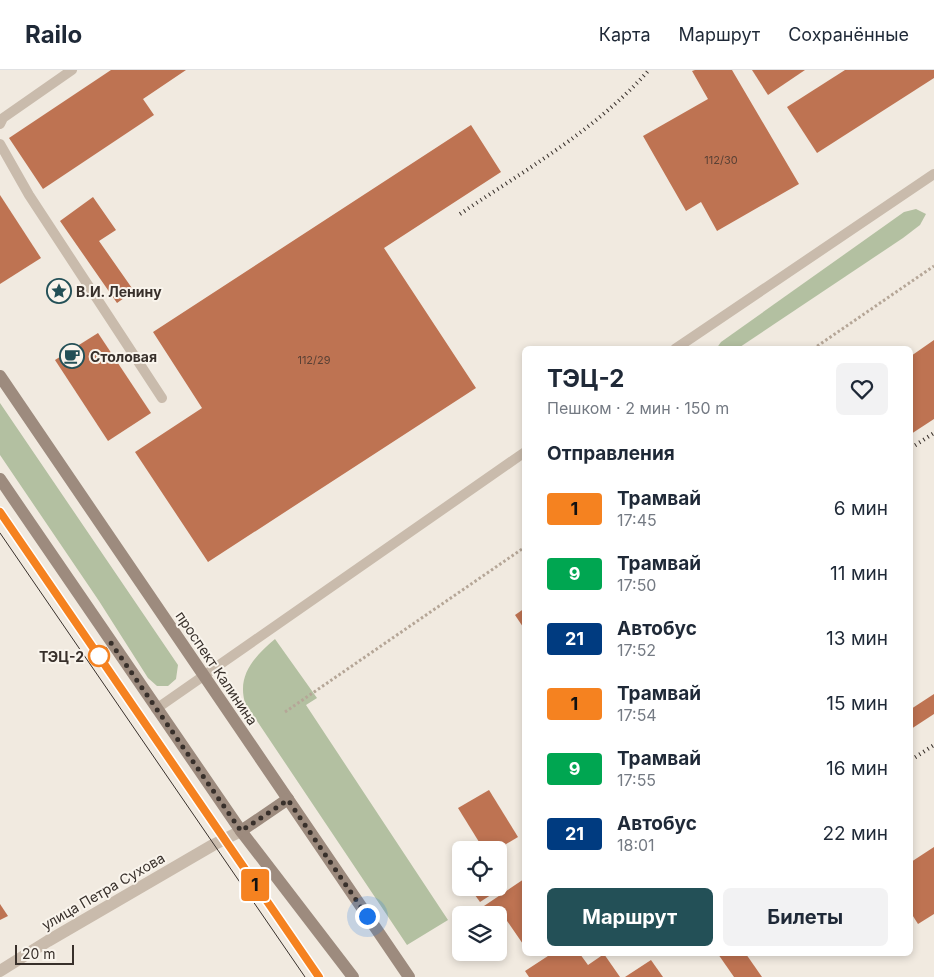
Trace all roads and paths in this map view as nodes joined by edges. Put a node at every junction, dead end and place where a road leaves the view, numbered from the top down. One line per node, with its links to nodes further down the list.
1 (72, 70): 2 (lane)
2 (0, 124)
3 (0, 144): 9 (lane)
4 (934, 174): 6 (lane)
5 (934, 266): 7 (path)
6 (679, 346)
7 (817, 346)
8 (0, 376): 13 (main road, проспект Калинина)
9 (162, 398)
10 (522, 454): 13 (lane)
11 (0, 479): 14 (main road)
12 (522, 549): 15 (path)
13 (204, 675): 14 (lane); 16 (main road, проспект Калинина)
14 (156, 709): 17 (main road)
15 (285, 712)
16 (288, 800): 17 (main road); 20 (main road, проспект Калинина)
17 (241, 831): 18 (street, улица Петра Сухова); 19 (main road)
18 (0, 971)
19 (353, 977)
20 (409, 977)

